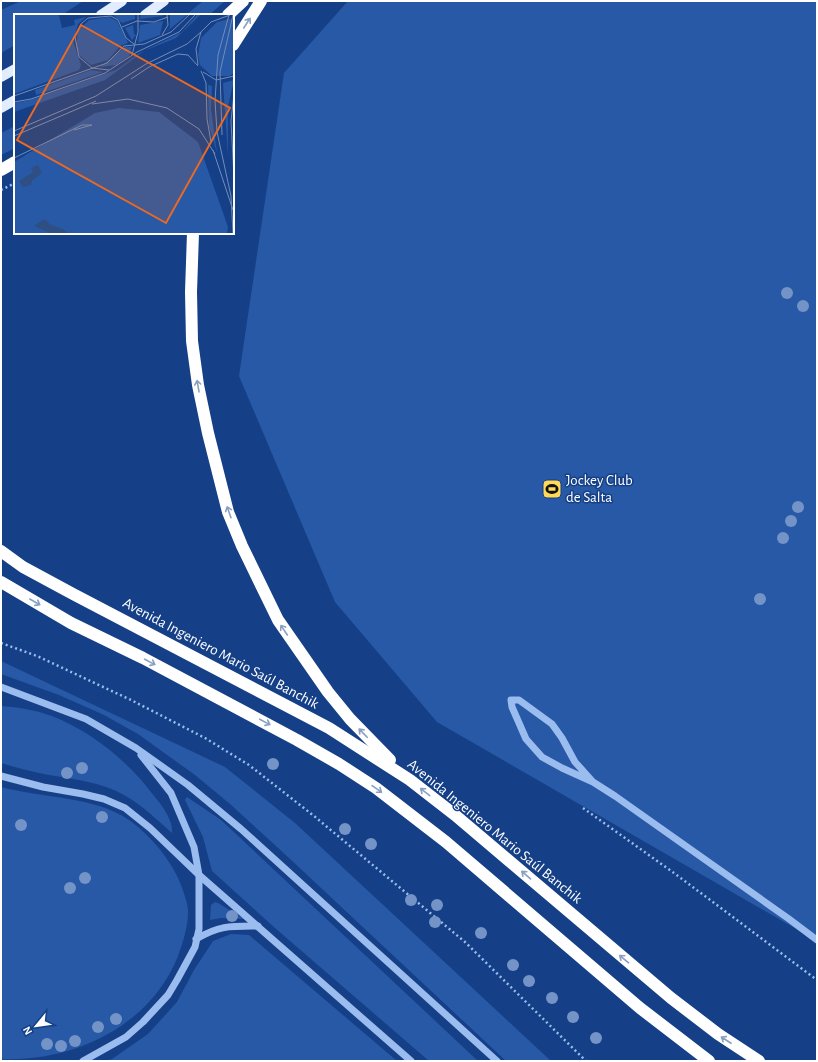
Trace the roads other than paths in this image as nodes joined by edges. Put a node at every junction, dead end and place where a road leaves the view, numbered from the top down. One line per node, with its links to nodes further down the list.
1 (122, 1): 5 (main road)
2 (164, 1): 6 (main road)
3 (243, 1): 7 (highway)
4 (262, 1): 8 (highway, one-way to 4)
5 (102, 14)
6 (146, 14)
7 (229, 14)
8 (234, 43)
9 (14, 70): 10 (main road)
10 (1, 77)
11 (14, 101): 12 (main road)
12 (1, 108)
13 (14, 163): 14 (highway)
14 (1, 170)
15 (193, 234): 23 (highway, one-way to 15)
16 (1, 551): 23 (highway, Avenida Ingeniero Mario Saúl Banchik)
17 (1, 582): 32 (highway, one-way to 32)
18 (1, 687): 20 (street)
19 (1, 691): 20 (street)
20 (12, 691): 21 (street)
21 (136, 748): 25 (street); 31 (street)
22 (1, 776): 25 (street)
23 (410, 780): 33 (highway, Avenida Ingeniero Mario Saúl Banchik, one-way to 23)
24 (593, 782): 24 (street); 28 (street)
25 (200, 875): 26 (street); 27 (street)
26 (258, 926): 27 (street); 30 (street)
27 (196, 938): 29 (street)
28 (817, 940)
29 (82, 1061)
30 (411, 1061)
31 (497, 1061)
32 (709, 1061)
33 (759, 1061)

